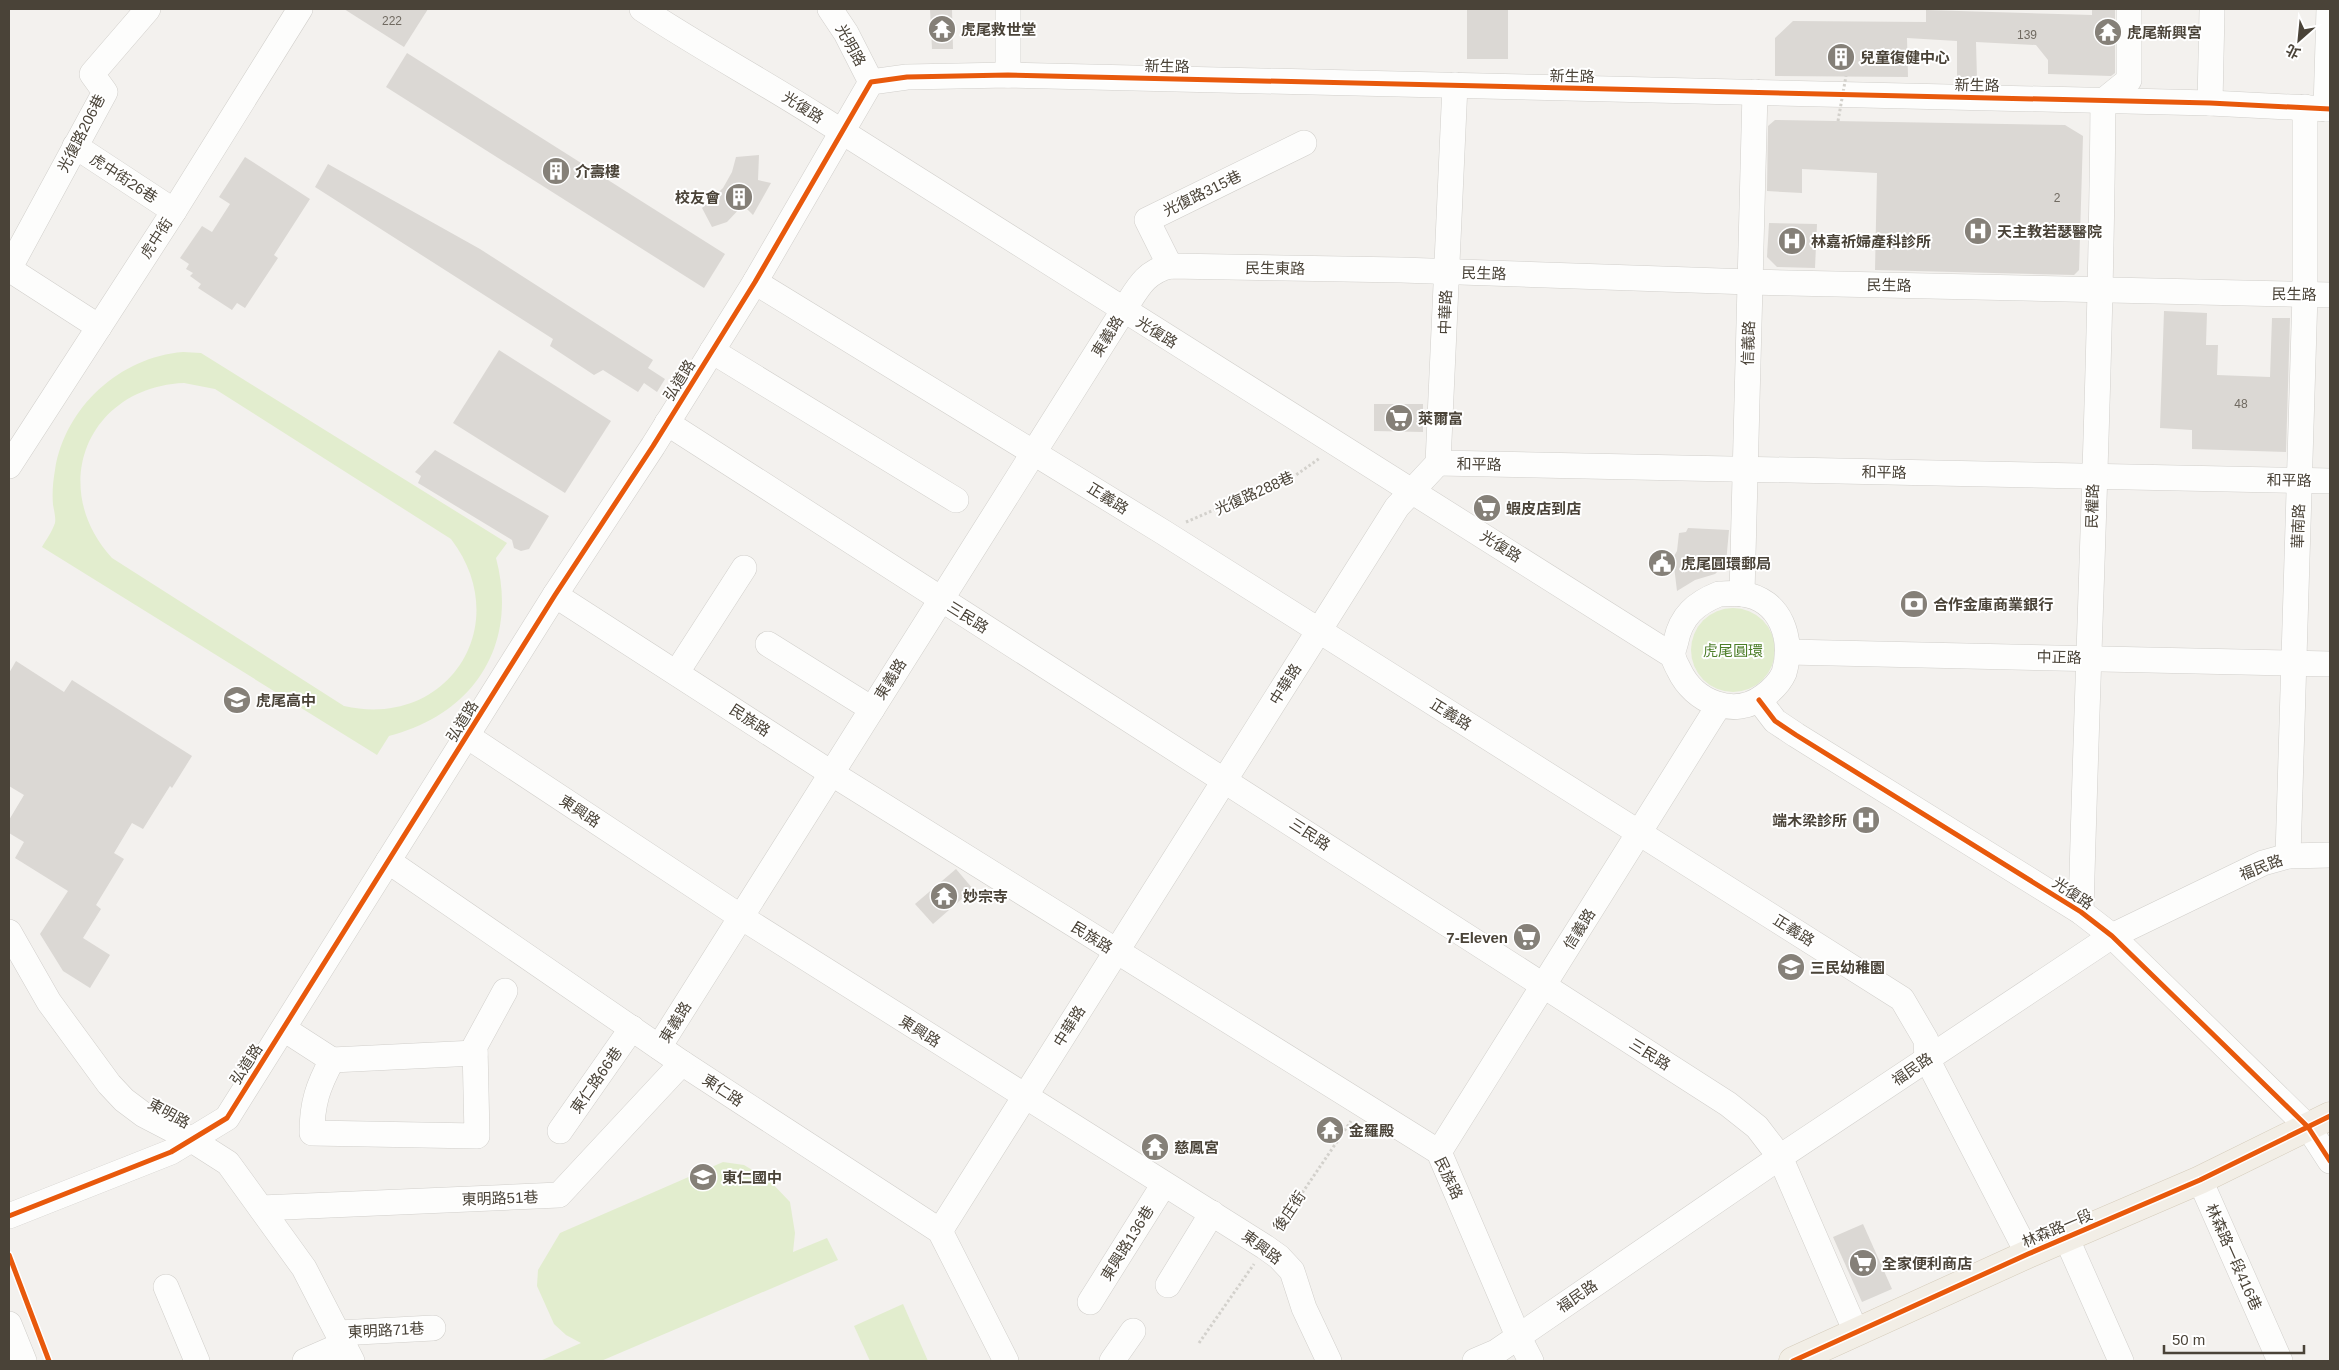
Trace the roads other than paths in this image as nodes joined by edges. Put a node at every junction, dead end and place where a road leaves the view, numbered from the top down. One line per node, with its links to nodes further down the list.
1 (148, 9): 18 (street, 光復路206巷)
2 (300, 9): 19 (street, 虎中街)
3 (642, 9): 16 (street, 光復路)
4 (830, 9): 10 (street, 光明路)
5 (1008, 9): 9 (street)
6 (2129, 9): 13 (street)
7 (2329, 9): 15 (street, 華南路)
8 (2212, 11): 14 (street)
9 (1008, 74): 10 (street, 新生路); 11 (street, 新生路)
10 (871, 82): 16 (street)
11 (1455, 85): 12 (street, 新生路); 22 (street, 中華路)
12 (1755, 92): 13 (street, 新生路); 24 (street, 信義路)
13 (2103, 101): 14 (street, 新生路); 25 (street, 民權路)
14 (2210, 103): 15 (street, 新生路)
15 (2320, 108): 26 (street, 華南路)
16 (842, 132): 23 (street, 弘道路); 28 (street, 光復路)
17 (1304, 143): 20 (street, 光復路315巷)
18 (75, 146): 19 (street, 虎中街26巷); 21 (street, 光復路206巷)
19 (174, 211): 29 (street, 虎中街)
20 (1170, 266): 22 (street, 民生東路); 28 (street, 民生東路)
21 (9, 269): 29 (street)
22 (1447, 272): 24 (street, 民生路); 33 (street, 中華路)
23 (755, 282): 30 (street, 弘道路); 32 (street, 正義路)
24 (1750, 282): 25 (street, 民生路); 35 (street, 信義路)
25 (2101, 290): 26 (street, 民生路); 36 (street, 民權路)
26 (2305, 294): 27 (street, 民生路); 37 (street, 華南路)
27 (2330, 295)
28 (1123, 311): 32 (street, 東義路); 39 (street, 光復路)
29 (99, 327): 34 (street, 虎中街)
30 (712, 351): 31 (street, 弘道路); 40 (street)
31 (667, 423): 43 (street, 弘道路); 44 (street, 三民路)
32 (1034, 452): 44 (street, 東義路); 45 (street, 正義路)
33 (1438, 463): 35 (street, 和平路); 39 (street, 中華路)
34 (9, 466)
35 (1745, 470): 36 (street, 和平路); 42 (street, 信義路)
36 (2093, 476): 37 (street, 和平路); 49 (street, 民權路)
37 (2300, 480): 38 (street, 和平路); 50 (street, 華南路)
38 (2330, 481)
39 (1412, 490): 45 (street, 中華路); 48 (street, 光復路)
40 (956, 500)
41 (744, 568): 52 (street)
42 (1742, 594): 47 (street); 48 (street)
43 (556, 595): 52 (street, 民族路); 56 (street, 弘道路)
44 (940, 600): 55 (street, 東義路); 58 (street, 三民路)
45 (1319, 631): 58 (street, 中華路); 59 (street, 正義路)
46 (768, 644): 55 (street)
47 (1788, 652): 49 (street, 中正路); 53 (street)
48 (1673, 656): 54 (street)
49 (2087, 657): 50 (street, 中正路); 63 (street, 民權路)
50 (2293, 663): 51 (street, 中正路); 61 (street, 華南路)
51 (2330, 664)
52 (677, 672): 57 (street, 民族路)
53 (1759, 700): 54 (street); 63 (street, 光復路)
54 (1719, 705): 59 (street, 信義路)
55 (872, 709): 57 (street, 東義路)
56 (467, 736): 62 (street, 弘道路); 64 (street, 東興路)
57 (831, 773): 64 (street, 東義路); 67 (street, 民族路)
58 (1225, 779): 67 (street, 中華路); 68 (street, 三民路)
59 (1639, 832): 68 (street, 信義路); 75 (street, 正義路)
60 (2330, 855): 61 (street, 福民路)
61 (2288, 856): 66 (street, 福民路)
62 (388, 861): 70 (street, 東仁路); 71 (street, 弘道路)
63 (2081, 912): 66 (street, 光復路)
64 (741, 917): 72 (street, 東義路); 77 (street, 東興路)
65 (9, 932): 80 (street, 東明路)
66 (2112, 936): 75 (street, 福民路); 78 (street, 光復路)
67 (1116, 952): 77 (street, 中華路); 81 (street, 民族路)
68 (1543, 986): 81 (street, 信義路); 82 (street, 三民路)
69 (505, 991): 73 (street)
70 (632, 1028): 72 (street, 東仁路); 79 (street, 東仁路66巷)
71 (284, 1029): 74 (street); 80 (street, 弘道路)
72 (659, 1047): 76 (street, 東仁路)
73 (476, 1053): 74 (street); 74 (street)
74 (332, 1060)
75 (1927, 1060): 82 (street, 福民路); 91 (street, 正義路)
76 (682, 1063): 86 (street, 東明路51巷); 89 (street, 東仁路)
77 (1025, 1097): 85 (street, 東興路); 89 (street, 中華路)
78 (2319, 1121): 83 (street, 光復路); 84 (main road, 林森路一段)
79 (560, 1131)
80 (192, 1140): 86 (street, 東明路); 88 (street, 弘道路)
81 (1439, 1152): 99 (street, 民族路)
82 (1780, 1157): 98 (street, 三民路); 99 (street, 福民路)
83 (2330, 1161)
84 (2200, 1180): 90 (main road, 林森路一段); 112 (street, 林森路一段416巷)
85 (1164, 1184): 87 (street, 東興路); 94 (street, 東興路136巷)
86 (261, 1208): 100 (street, 東明路)
87 (1212, 1213): 92 (street); 102 (street, 東興路)
88 (9, 1216)
89 (940, 1231): 106 (street)
90 (2066, 1238): 91 (main road, 林森路一段); 111 (street)
91 (2028, 1254): 98 (main road, 林森路一段)
92 (1168, 1285)
93 (166, 1287): 104 (street)
94 (1090, 1302)
95 (9, 1324): 103 (street)
96 (433, 1328): 100 (street, 東明路71巷)
97 (1133, 1331): 107 (street)
98 (1856, 1332): 101 (main road, 林森路一段)
99 (1518, 1336): 108 (street); 109 (street, 民族路)
100 (345, 1346): 105 (street, 東明路71巷)
101 (1828, 1354): 110 (main road, 林森路一段)
102 (1326, 1360)
103 (24, 1361)
104 (197, 1361)
105 (304, 1361)
106 (1006, 1361)
107 (1112, 1361)
108 (1475, 1361)
109 (1531, 1361)
110 (1793, 1361)
111 (2121, 1361)
112 (2280, 1361)

